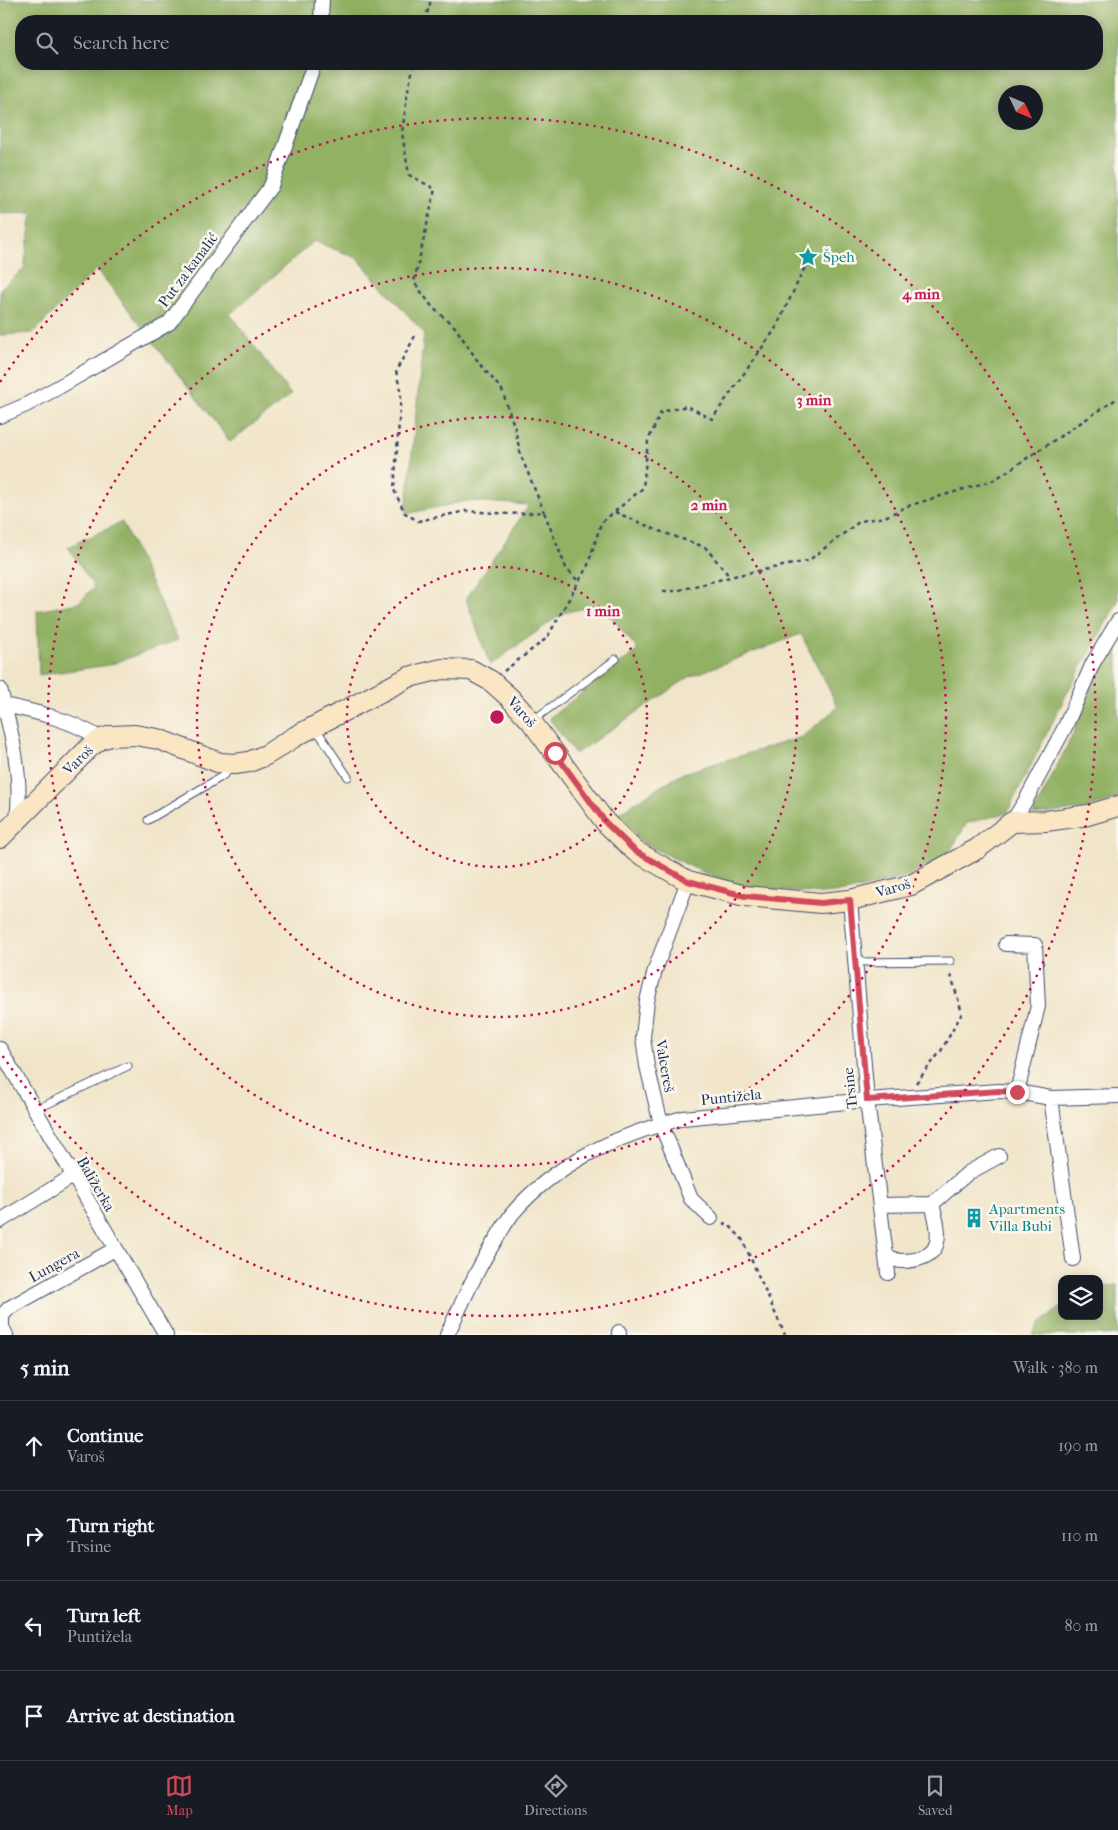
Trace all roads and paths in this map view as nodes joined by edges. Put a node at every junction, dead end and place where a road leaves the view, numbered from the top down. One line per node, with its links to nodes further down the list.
1 (322, 0): 3 (street)
2 (431, 0): 4 (path)
3 (321, 15)
4 (427, 15)
5 (312, 70): 10 (street, Put za kanalić)
6 (413, 70): 11 (path)
7 (805, 267): 12 (path)
8 (415, 336): 11 (path)
9 (1118, 398): 13 (path)
10 (0, 416)
11 (544, 512): 14 (path)
12 (615, 512): 13 (path); 14 (path)
13 (730, 576): 15 (path)
14 (579, 582): 18 (path)
15 (663, 591)
16 (1118, 621): 29 (street)
17 (616, 659): 21 (lane)
18 (491, 681): 21 (main road, Varoš); 22 (main road, Varoš)
19 (0, 689): 20 (street)
20 (2, 705): 23 (street); 27 (street)
21 (532, 721): 31 (main road, Varoš)
22 (315, 727): 24 (main road, Varoš); 25 (lane)
23 (101, 739): 24 (main road, Varoš); 27 (main road, Varoš)
24 (235, 764): 28 (lane)
25 (348, 776)
26 (1118, 806): 29 (main road)
27 (18, 820): 30 (main road, Varoš)
28 (148, 820)
29 (1012, 822): 32 (main road, Varoš)
30 (0, 838)
31 (688, 881): 32 (main road, Varoš); 45 (street, Valcereš)
32 (850, 900): 35 (street, Trsine)
33 (1006, 944): 39 (street)
34 (950, 961): 35 (lane)
35 (856, 962): 43 (street, Trsine)
36 (951, 976): 41 (path)
37 (0, 1049): 44 (street, Baližerka)
38 (128, 1066): 44 (lane)
39 (1017, 1092): 41 (street, Puntižela); 42 (street, Puntižela)
40 (1118, 1096): 42 (street, Puntižela)
41 (906, 1097): 43 (street, Puntižela)
42 (1051, 1098): 54 (street)
43 (867, 1100): 45 (street, Puntižela); 49 (street, Trsine)
44 (34, 1110): 47 (street, Baližerka)
45 (661, 1124): 50 (street, Valcereš); 58 (street, Puntižela)
46 (998, 1156): 48 (street)
47 (73, 1176): 51 (street); 52 (street, Baližerka)
48 (932, 1204): 49 (street); 53 (street)
49 (881, 1205): 53 (street, Trsine)
50 (711, 1218): 59 (path)
51 (0, 1221)
52 (115, 1249): 56 (street, Lungera); 57 (street, Baližerka)
53 (887, 1256): 55 (street, Trsine)
54 (1072, 1259)
55 (888, 1273)
56 (6, 1335)
57 (166, 1335)
58 (447, 1335)
59 (785, 1335)

